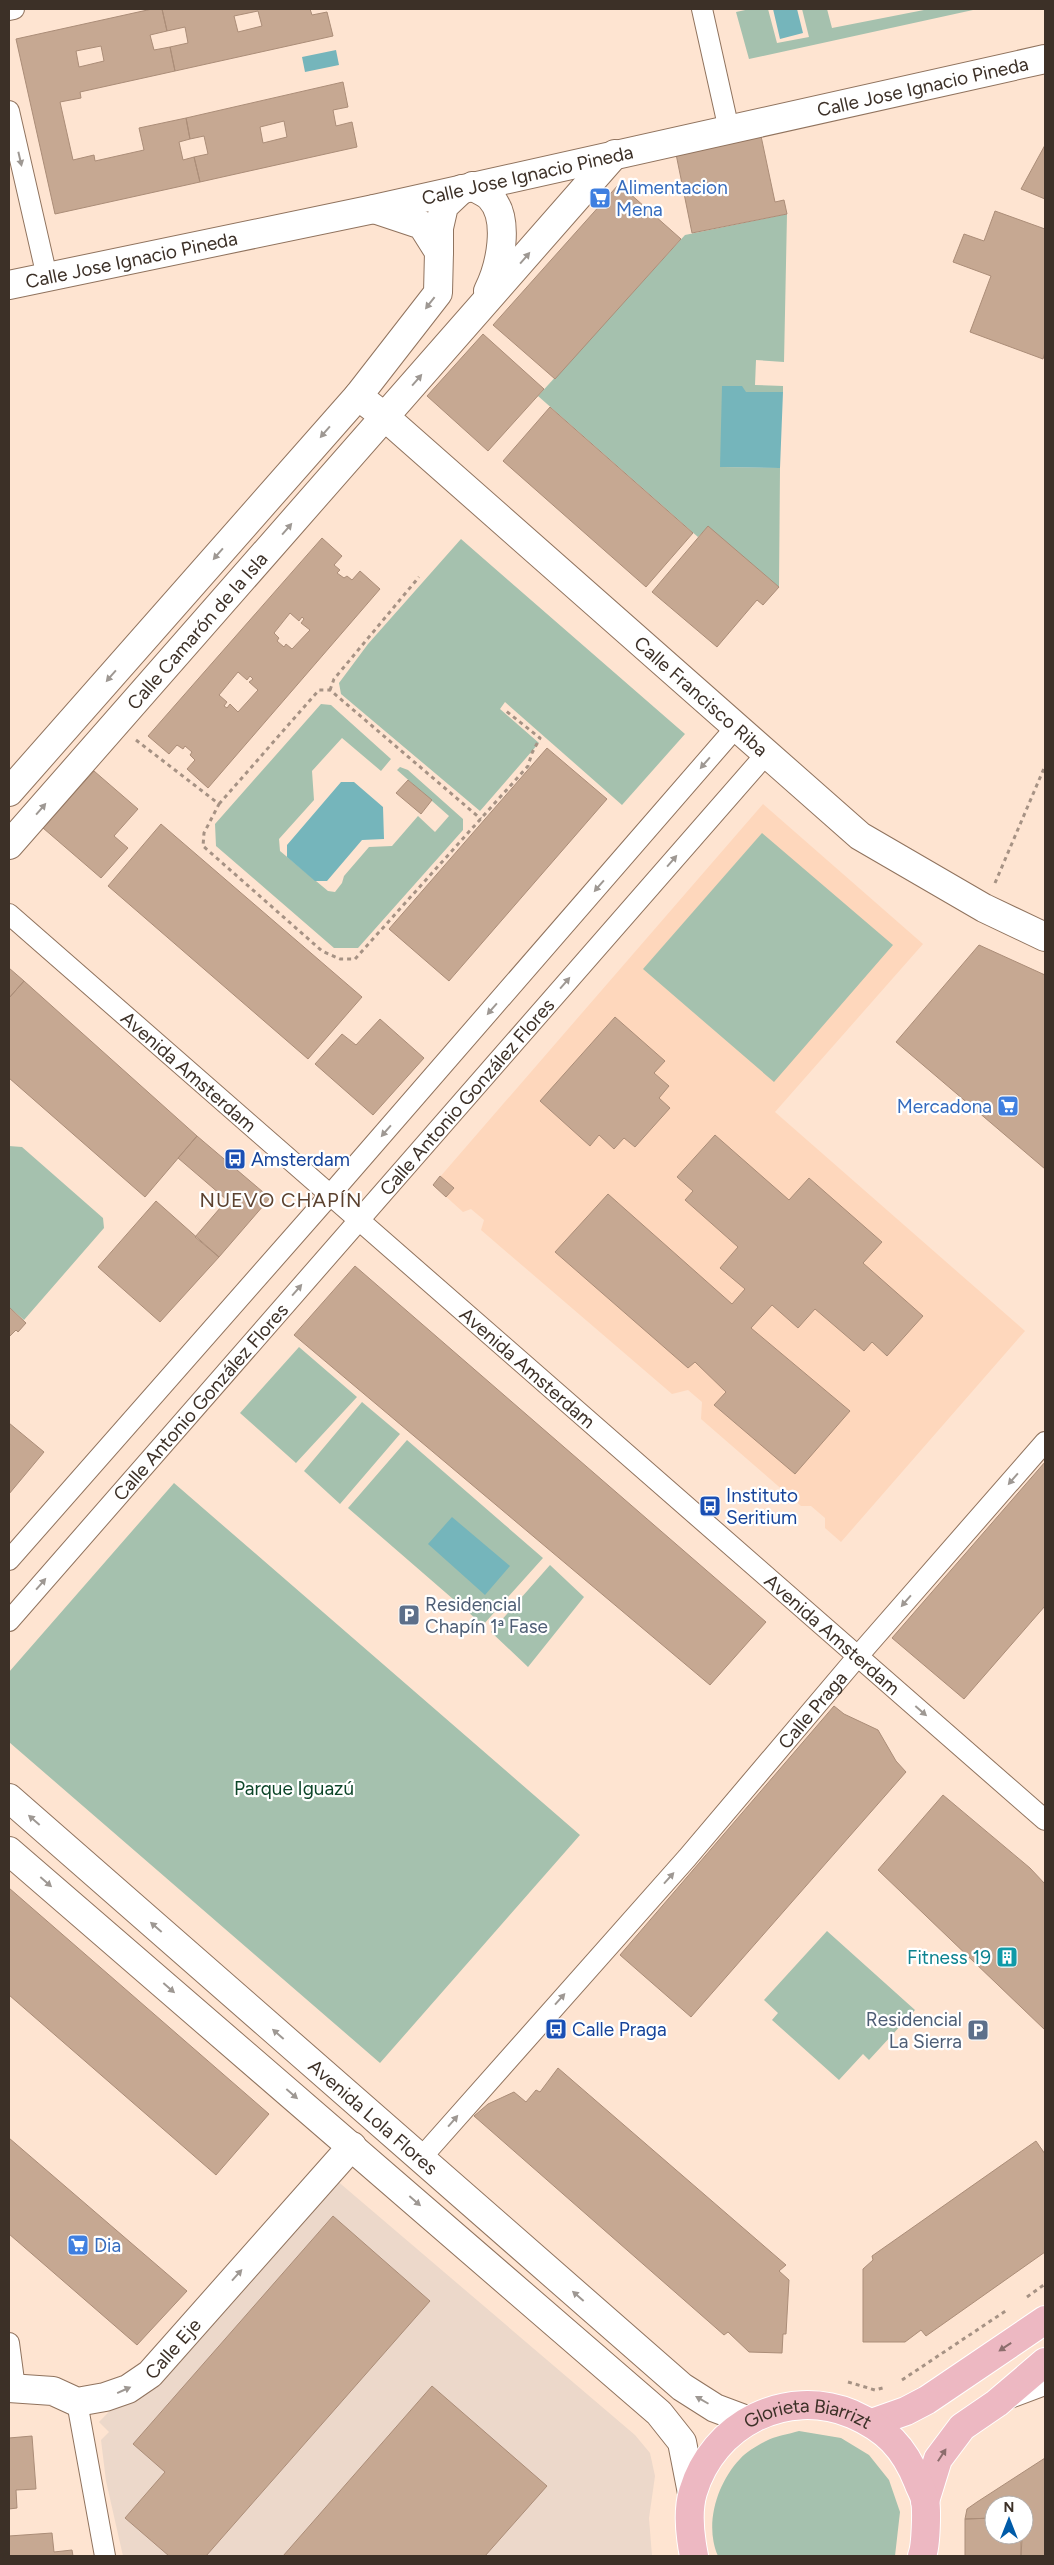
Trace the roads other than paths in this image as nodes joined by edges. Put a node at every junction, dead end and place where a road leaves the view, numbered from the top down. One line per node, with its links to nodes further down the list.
1 (14, 9): 3 (street)
2 (702, 9): 6 (street)
3 (9, 10)
4 (1045, 59): 6 (street, Calle Jose Ignacio Pineda)
5 (9, 111): 11 (street, one-way to 11)
6 (729, 130): 7 (street, Calle Jose Ignacio Pineda)
7 (615, 154): 8 (street, Calle Jose Ignacio Pineda); 13 (street, Calle Camarón de la Isla, one-way to 7)
8 (468, 188): 9 (street, Calle Jose Ignacio Pineda); 10 (street, Calle Camarón de la Isla); 13 (street, Calle Camarón de la Isla)
9 (374, 209): 10 (street); 11 (street, Calle Jose Ignacio Pineda)
10 (439, 252): 14 (street, Calle Camarón de la Isla, one-way to 14)
11 (47, 277): 12 (street, Calle Jose Ignacio Pineda)
12 (9, 285)
13 (480, 309): 15 (street, Calle Camarón de la Isla, one-way to 13)
14 (358, 396): 15 (street); 18 (street, Calle Camarón de la Isla, one-way to 18)
15 (385, 417): 16 (street, Calle Francisco Riba); 19 (street, Calle Camarón de la Isla, one-way to 15)
16 (737, 726): 17 (street, Calle Francisco Riba); 22 (street, Calle Antonio González Flores, one-way to 22)
17 (766, 753): 21 (street, Calle Francisco Riba); 23 (street, Calle Antonio González Flores, one-way to 17)
18 (9, 792)
19 (9, 845)
20 (9, 914): 22 (street, Avenida Amsterdam)
21 (1045, 936)
22 (330, 1195): 23 (street, Avenida Amsterdam); 25 (street, Calle Antonio González Flores)
23 (358, 1220): 26 (street, Calle Antonio González Flores, one-way to 23); 27 (street, Avenida Amsterdam)
24 (1045, 1442): 27 (street, Calle Praga, one-way to 27)
25 (9, 1560)
26 (9, 1621)
27 (858, 1656): 29 (street, Avenida Amsterdam, one-way to 29); 32 (street, Calle Praga, one-way to 27)
28 (9, 1798): 32 (street, Avenida Lola Flores, one-way to 28)
29 (1045, 1820)
30 (9, 1851): 31 (street, Avenida Lola Flores, one-way to 31)
31 (352, 2146): 38 (street, Calle Eje, one-way to 31); 42 (street, Avenida Lola Flores, one-way to 42)
32 (421, 2158): 40 (street, Avenida Lola Flores, one-way to 32)
33 (1045, 2320): 41 (main road, one-way to 41)
34 (9, 2343): 37 (street)
35 (1045, 2362): 39 (main road)
36 (1045, 2385): 39 (street)
37 (12, 2388): 38 (street)
38 (77, 2402): 44 (street)
39 (996, 2403): 43 (main road, one-way to 39)
40 (747, 2420): 41 (main road, Glorieta Biarrizt); 42 (main road, Glorieta Biarrizt)
41 (872, 2423): 43 (main road, Glorieta Biarrizt)
42 (692, 2493): 45 (main road, Glorieta Biarrizt)
43 (925, 2501): 46 (main road, Glorieta Biarrizt)
44 (105, 2556)
45 (694, 2556)
46 (922, 2556)

